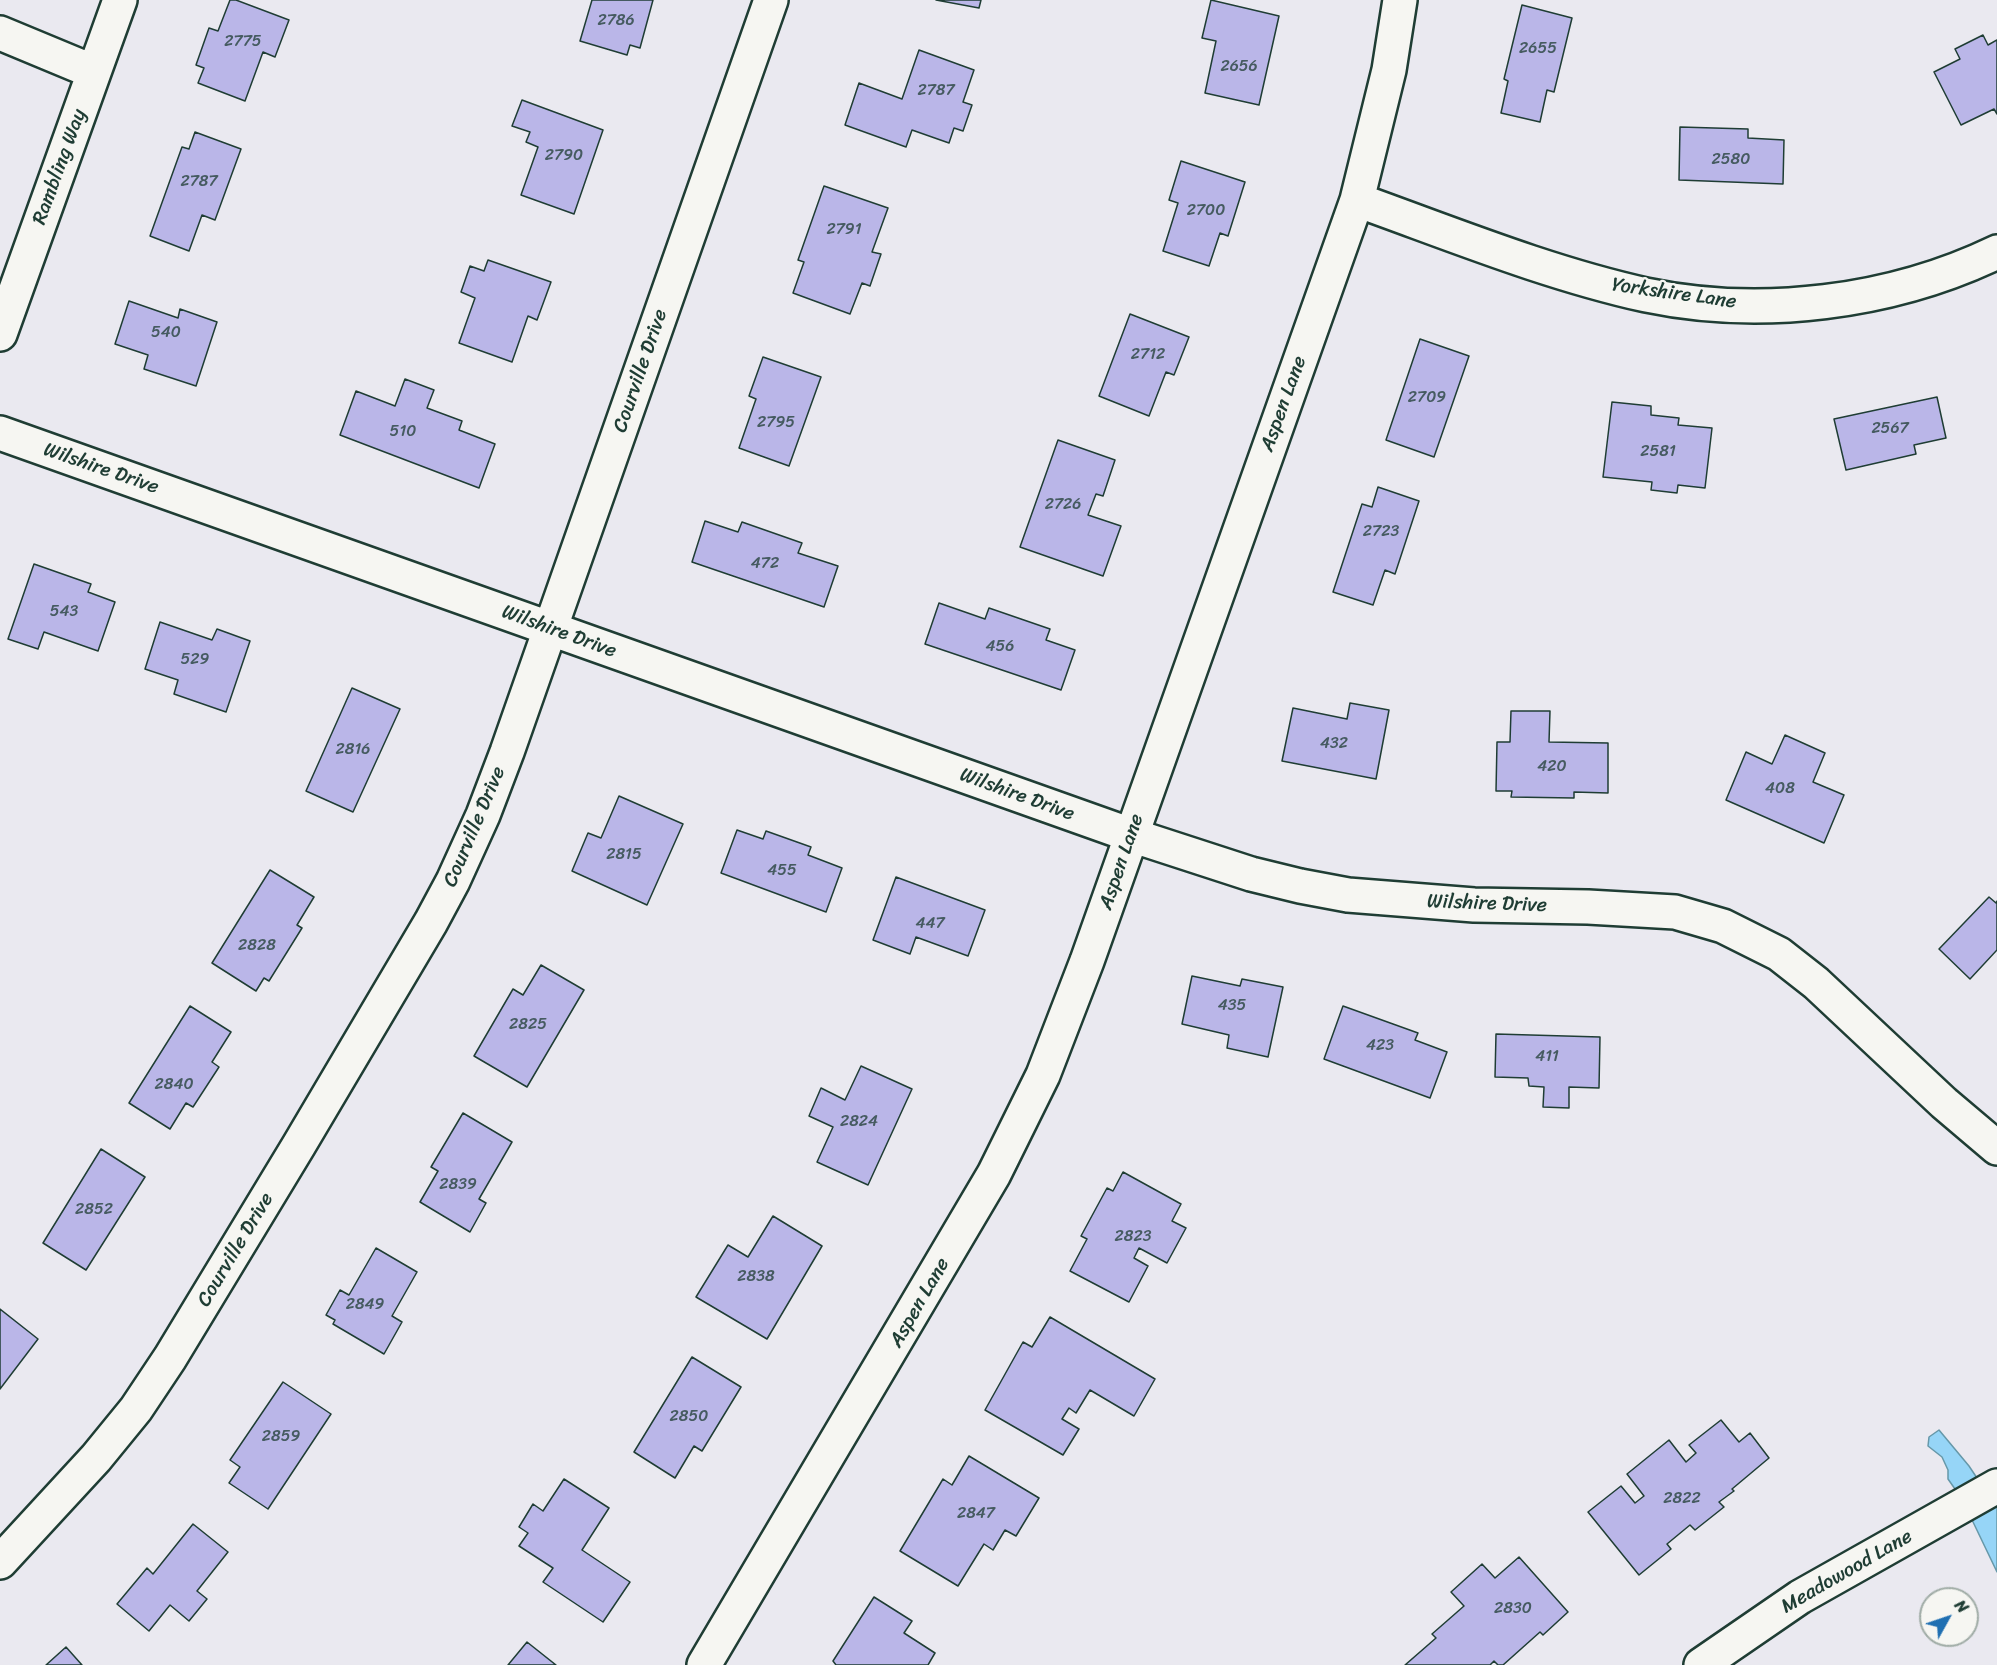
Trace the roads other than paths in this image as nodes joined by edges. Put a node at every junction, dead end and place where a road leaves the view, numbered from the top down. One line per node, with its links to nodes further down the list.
1 (120, 0): 5 (street, Rambling Way)
2 (771, 0): 10 (street, Courville Drive)
3 (1400, 0): 6 (street, Aspen Lane)
4 (0, 33): 5 (street)
5 (94, 72): 8 (street, Rambling Way)
6 (1357, 200): 7 (street, Yorkshire Lane); 11 (street, Aspen Lane)
7 (1997, 252)
8 (0, 334)
9 (0, 433): 10 (street, Wilshire Drive)
10 (550, 628): 11 (street, Wilshire Drive); 14 (street, Courville Drive)
11 (1131, 836): 12 (street, Wilshire Drive); 16 (street, Aspen Lane)
12 (1997, 1148)
13 (1997, 1486): 15 (street, Meadowood Lane)
14 (0, 1562)
15 (1736, 1650): 17 (street, Meadowood Lane)
16 (704, 1665)
17 (1701, 1665)

